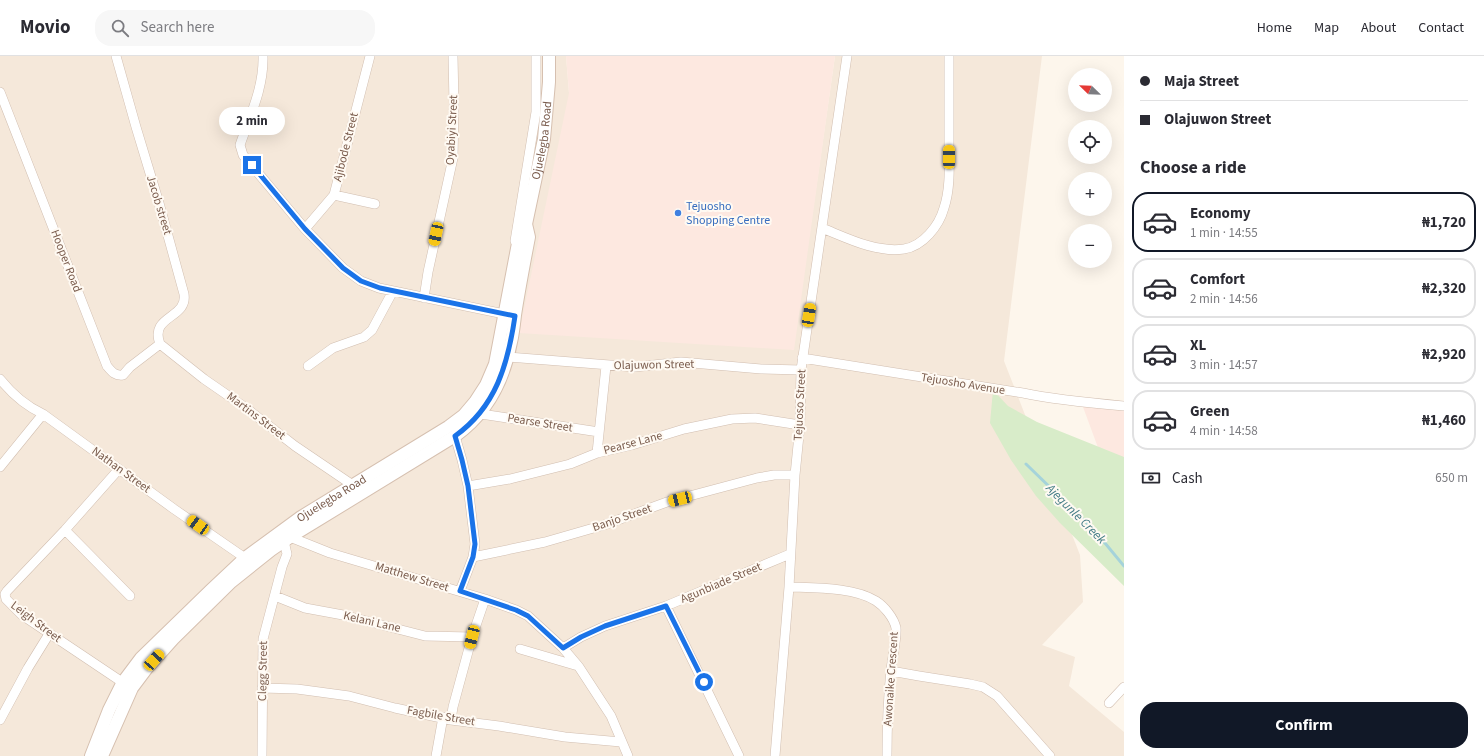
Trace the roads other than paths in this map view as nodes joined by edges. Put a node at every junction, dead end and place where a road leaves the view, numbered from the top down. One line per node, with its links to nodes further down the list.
1 (116, 56): 19 (street, Jacob street)
2 (262, 56): 14 (street)
3 (370, 56): 10 (street, Ajibode Street)
4 (453, 56): 17 (street, Oyabiyi Street)
5 (536, 56): 15 (street)
6 (548, 56): 12 (main road, Ojuelegba Road)
7 (847, 56): 13 (street, Tejuoso Street)
8 (949, 56): 13 (street)
9 (0, 92): 19 (street, Hooper Road)
10 (334, 195): 11 (street); 14 (street, Ajibode Street)
11 (375, 204)
12 (526, 224): 15 (main road, Ojuelegba Road); 18 (main road, Ojuelegba Road)
13 (822, 228): 21 (street, Tejuoso Street)
14 (305, 229): 16 (street)
15 (515, 260): 18 (main road, Ojuelegba Road)
16 (393, 291): 17 (street); 22 (street)
17 (424, 298): 18 (street)
18 (510, 315): 20 (main road, Ojuelegba Road); 36 (main road, Ojuelegba Road)
19 (160, 344): 36 (street, Martins Street)
20 (508, 357): 23 (street, Olajuwon Street); 28 (main road, Ojuelegba Road)
21 (802, 358): 24 (street, Tejuoso Street); 26 (street, Tejuosho Avenue)
22 (308, 366)
23 (606, 366): 24 (street, Olajuwon Street); 30 (street)
24 (801, 370): 29 (street, Tejuoso Street)
25 (0, 379): 27 (street, Nathan Street)
26 (1124, 406)
27 (43, 414): 33 (street); 34 (street, Nathan Street)
28 (480, 414): 30 (street, Pearse Street); 31 (main road, Ojuelegba Road)
29 (800, 425): 32 (street, Pearse Lane); 35 (street, Tejuoso Street)
30 (599, 432): 32 (street)
31 (455, 436): 37 (street); 39 (main road, Ojuelegba Road)
32 (597, 453): 37 (street, Pearse Lane)
33 (0, 467)
34 (119, 469): 38 (street, Leigh Street); 42 (street, Nathan Street)
35 (795, 475): 40 (street, Tejuoso Street); 41 (street, Banjo Street)
36 (354, 486): 42 (main road, Ojuelegba Road)
37 (468, 486): 41 (street)
38 (65, 530): 45 (street); 49 (street, Leigh Street)
39 (287, 539): 44 (street, Matthew Street); 46 (street, Clegg Street); 55 (main road, Ojuelegba Road)
40 (790, 554): 43 (street, Tejuoso Street); 48 (street, Agunbiade Street)
41 (473, 557): 44 (street)
42 (245, 558): 55 (main road, Ojuelegba Road)
43 (789, 587): 54 (street, Awonaike Crescent); 68 (street, Tejuoso Street)
44 (460, 591): 47 (street, Matthew Street)
45 (130, 596)
46 (275, 596): 50 (street, Kelani Lane); 57 (street, Clegg Street)
47 (485, 599): 50 (street); 51 (street, Matthew Street)
48 (666, 606): 51 (street, Agunbiade Street); 67 (street)
49 (49, 634): 55 (street, Leigh Street); 60 (street)
50 (472, 637): 59 (street)
51 (563, 648): 53 (street, Matthew Street)
52 (520, 649): 53 (street)
53 (579, 667): 61 (street, Matthew Street)
54 (891, 671): 69 (street, Awonaike Crescent); 70 (street)
55 (128, 685): 62 (main road, Ojuelegba Road); 63 (main road, Ojuelegba Road)
56 (1124, 687): 58 (street)
57 (262, 688): 59 (street, Fagbile Street); 64 (street, Clegg Street)
58 (1109, 702)
59 (447, 719): 61 (street, Fagbile Street); 65 (street)
60 (0, 720)
61 (621, 742): 66 (street, Matthew Street)
62 (90, 756)
63 (102, 756)
64 (262, 756)
65 (436, 756)
66 (628, 756)
67 (739, 756)
68 (775, 756)
69 (888, 756)
70 (1050, 756)

